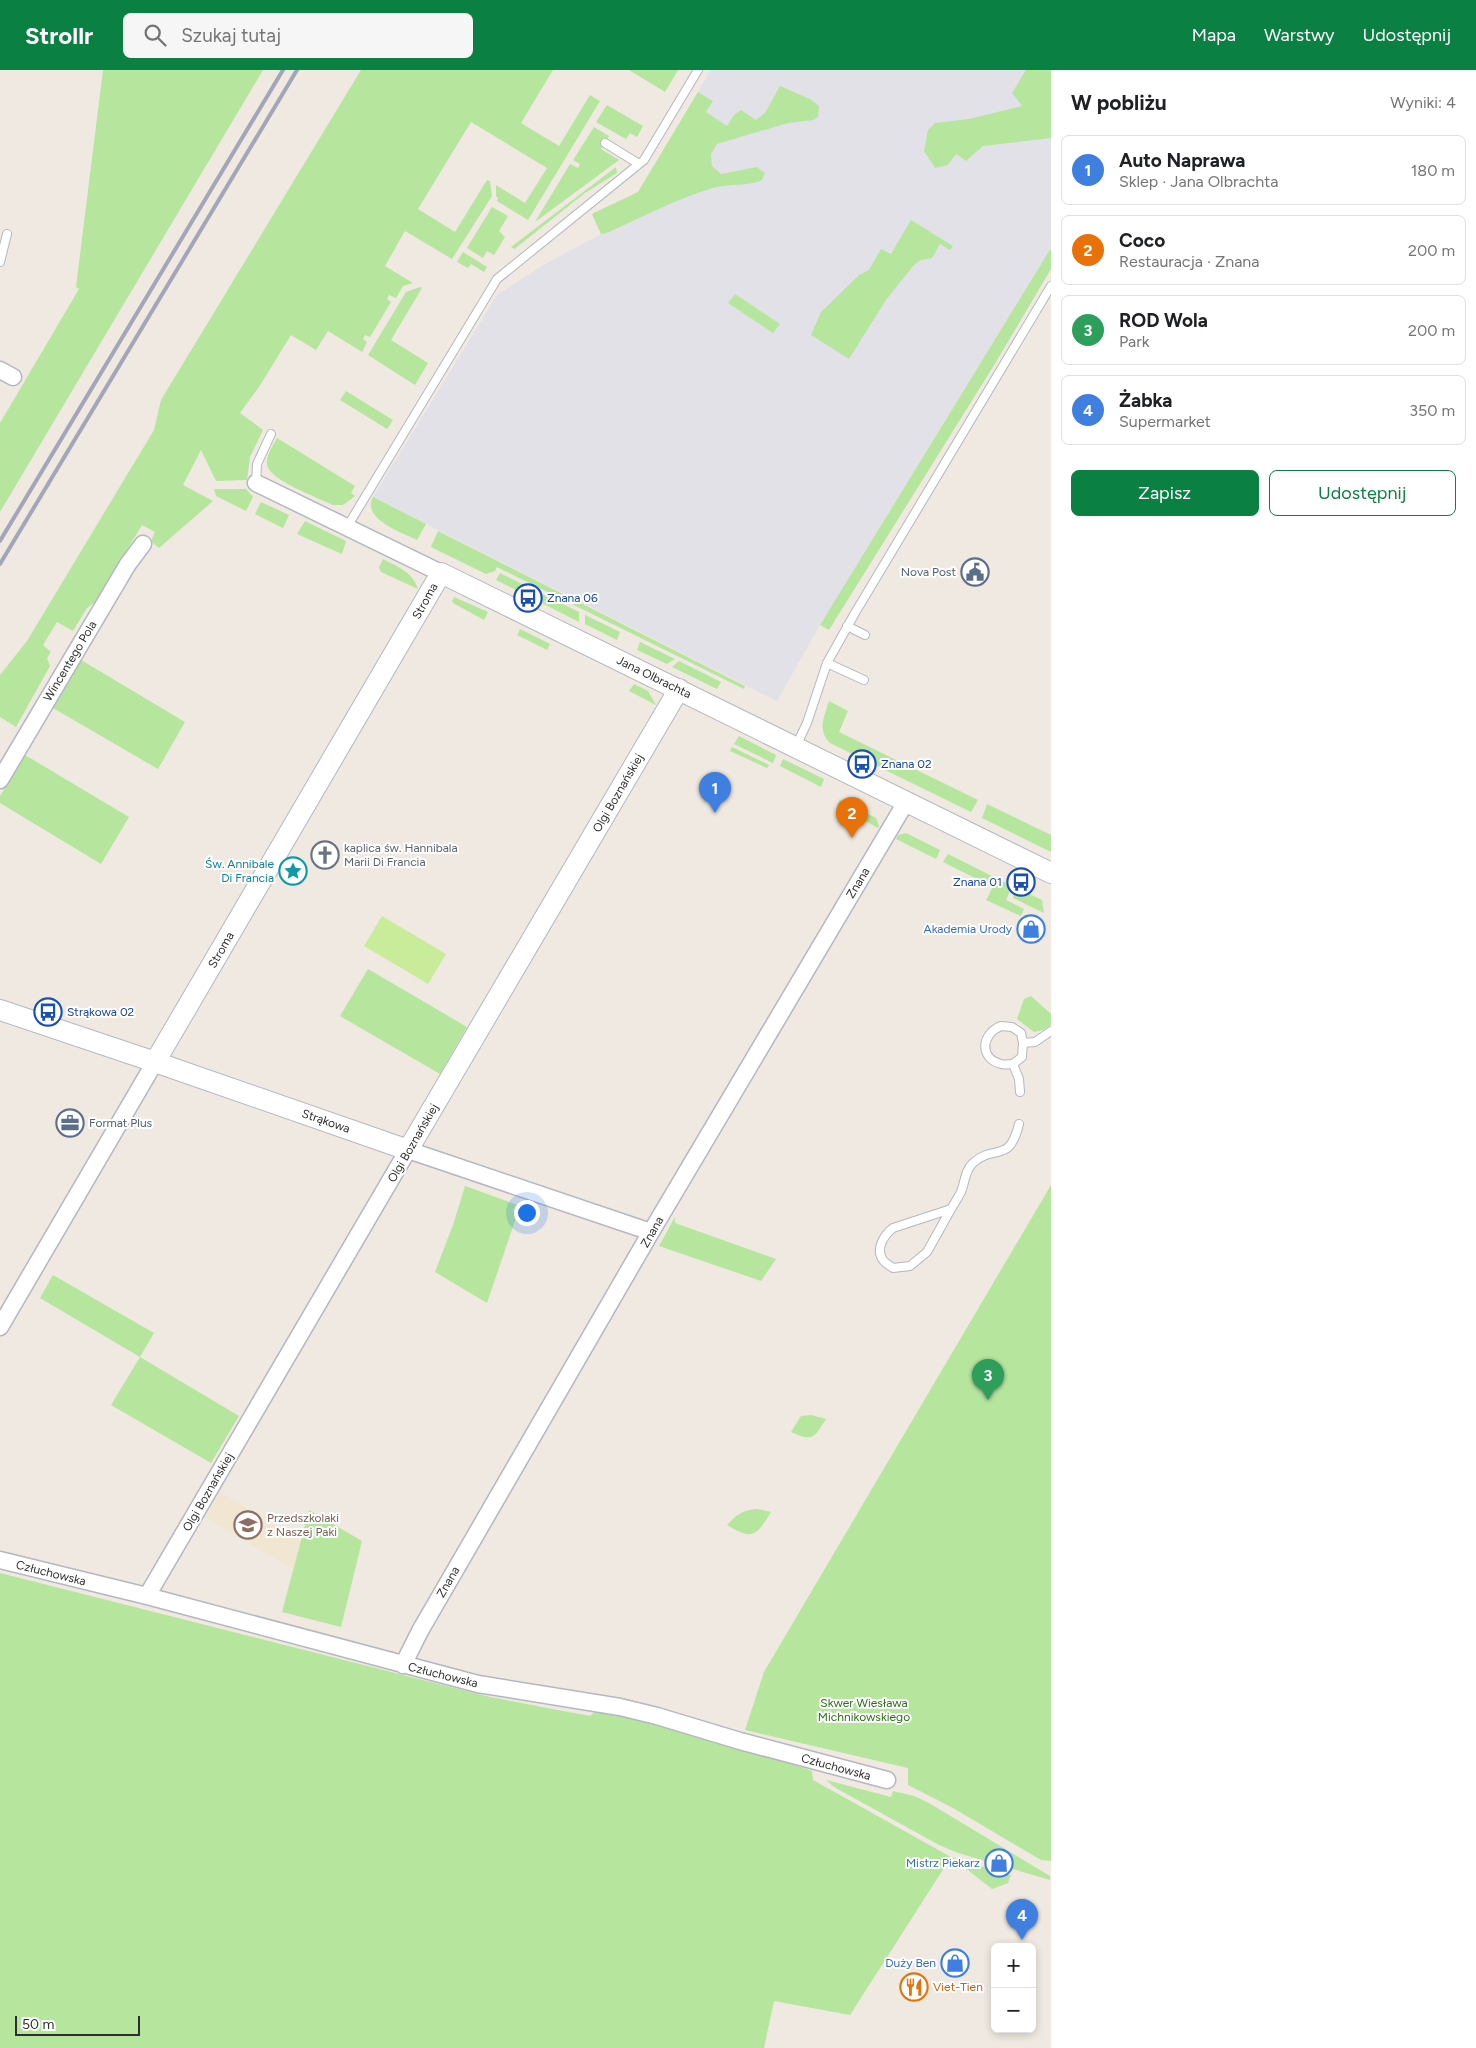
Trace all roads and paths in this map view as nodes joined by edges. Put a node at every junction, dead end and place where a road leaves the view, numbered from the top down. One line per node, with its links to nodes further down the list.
1 (698, 70): 3 (lane)
2 (605, 143): 3 (lane)
3 (639, 164): 11 (lane)
4 (7, 234): 5 (lane)
5 (0, 262)
6 (1051, 286): 7 (lane)
7 (1042, 301): 8 (lane); 14 (lane)
8 (1051, 306)
9 (271, 434): 10 (lane)
10 (256, 484): 11 (street, Jana Olbrachta)
11 (347, 527): 13 (street, Jana Olbrachta)
12 (143, 544): 20 (street, Wincentego Pola)
13 (441, 573): 18 (street, Jana Olbrachta); 26 (street, Stroma)
14 (847, 626): 15 (lane); 16 (lane)
15 (865, 635)
16 (827, 663): 17 (lane); 19 (lane)
17 (864, 680)
18 (679, 689): 19 (street, Jana Olbrachta); 30 (street, Olgi Boznańskiej)
19 (796, 748): 21 (street, Jana Olbrachta)
20 (0, 780)
21 (906, 802): 22 (street, Jana Olbrachta); 32 (street, Znana)
22 (1051, 874)
23 (0, 1010): 26 (street, Strąkowa)
24 (1051, 1031): 25 (lane)
25 (1023, 1043): 27 (lane); 27 (lane)
26 (156, 1062): 30 (street, Strąkowa); 33 (street, Stroma)
27 (1013, 1064): 28 (lane)
28 (1020, 1092)
29 (1020, 1124): 31 (lane)
30 (408, 1150): 32 (street, Strąkowa); 35 (street, Olgi Boznańskiej)
31 (951, 1208): 31 (lane)
32 (651, 1232): 36 (street, Znana)
33 (0, 1327)
34 (0, 1560): 35 (street, Człuchowska)
35 (147, 1596): 36 (street, Człuchowska)
36 (403, 1665): 37 (street, Człuchowska)
37 (887, 1780)

